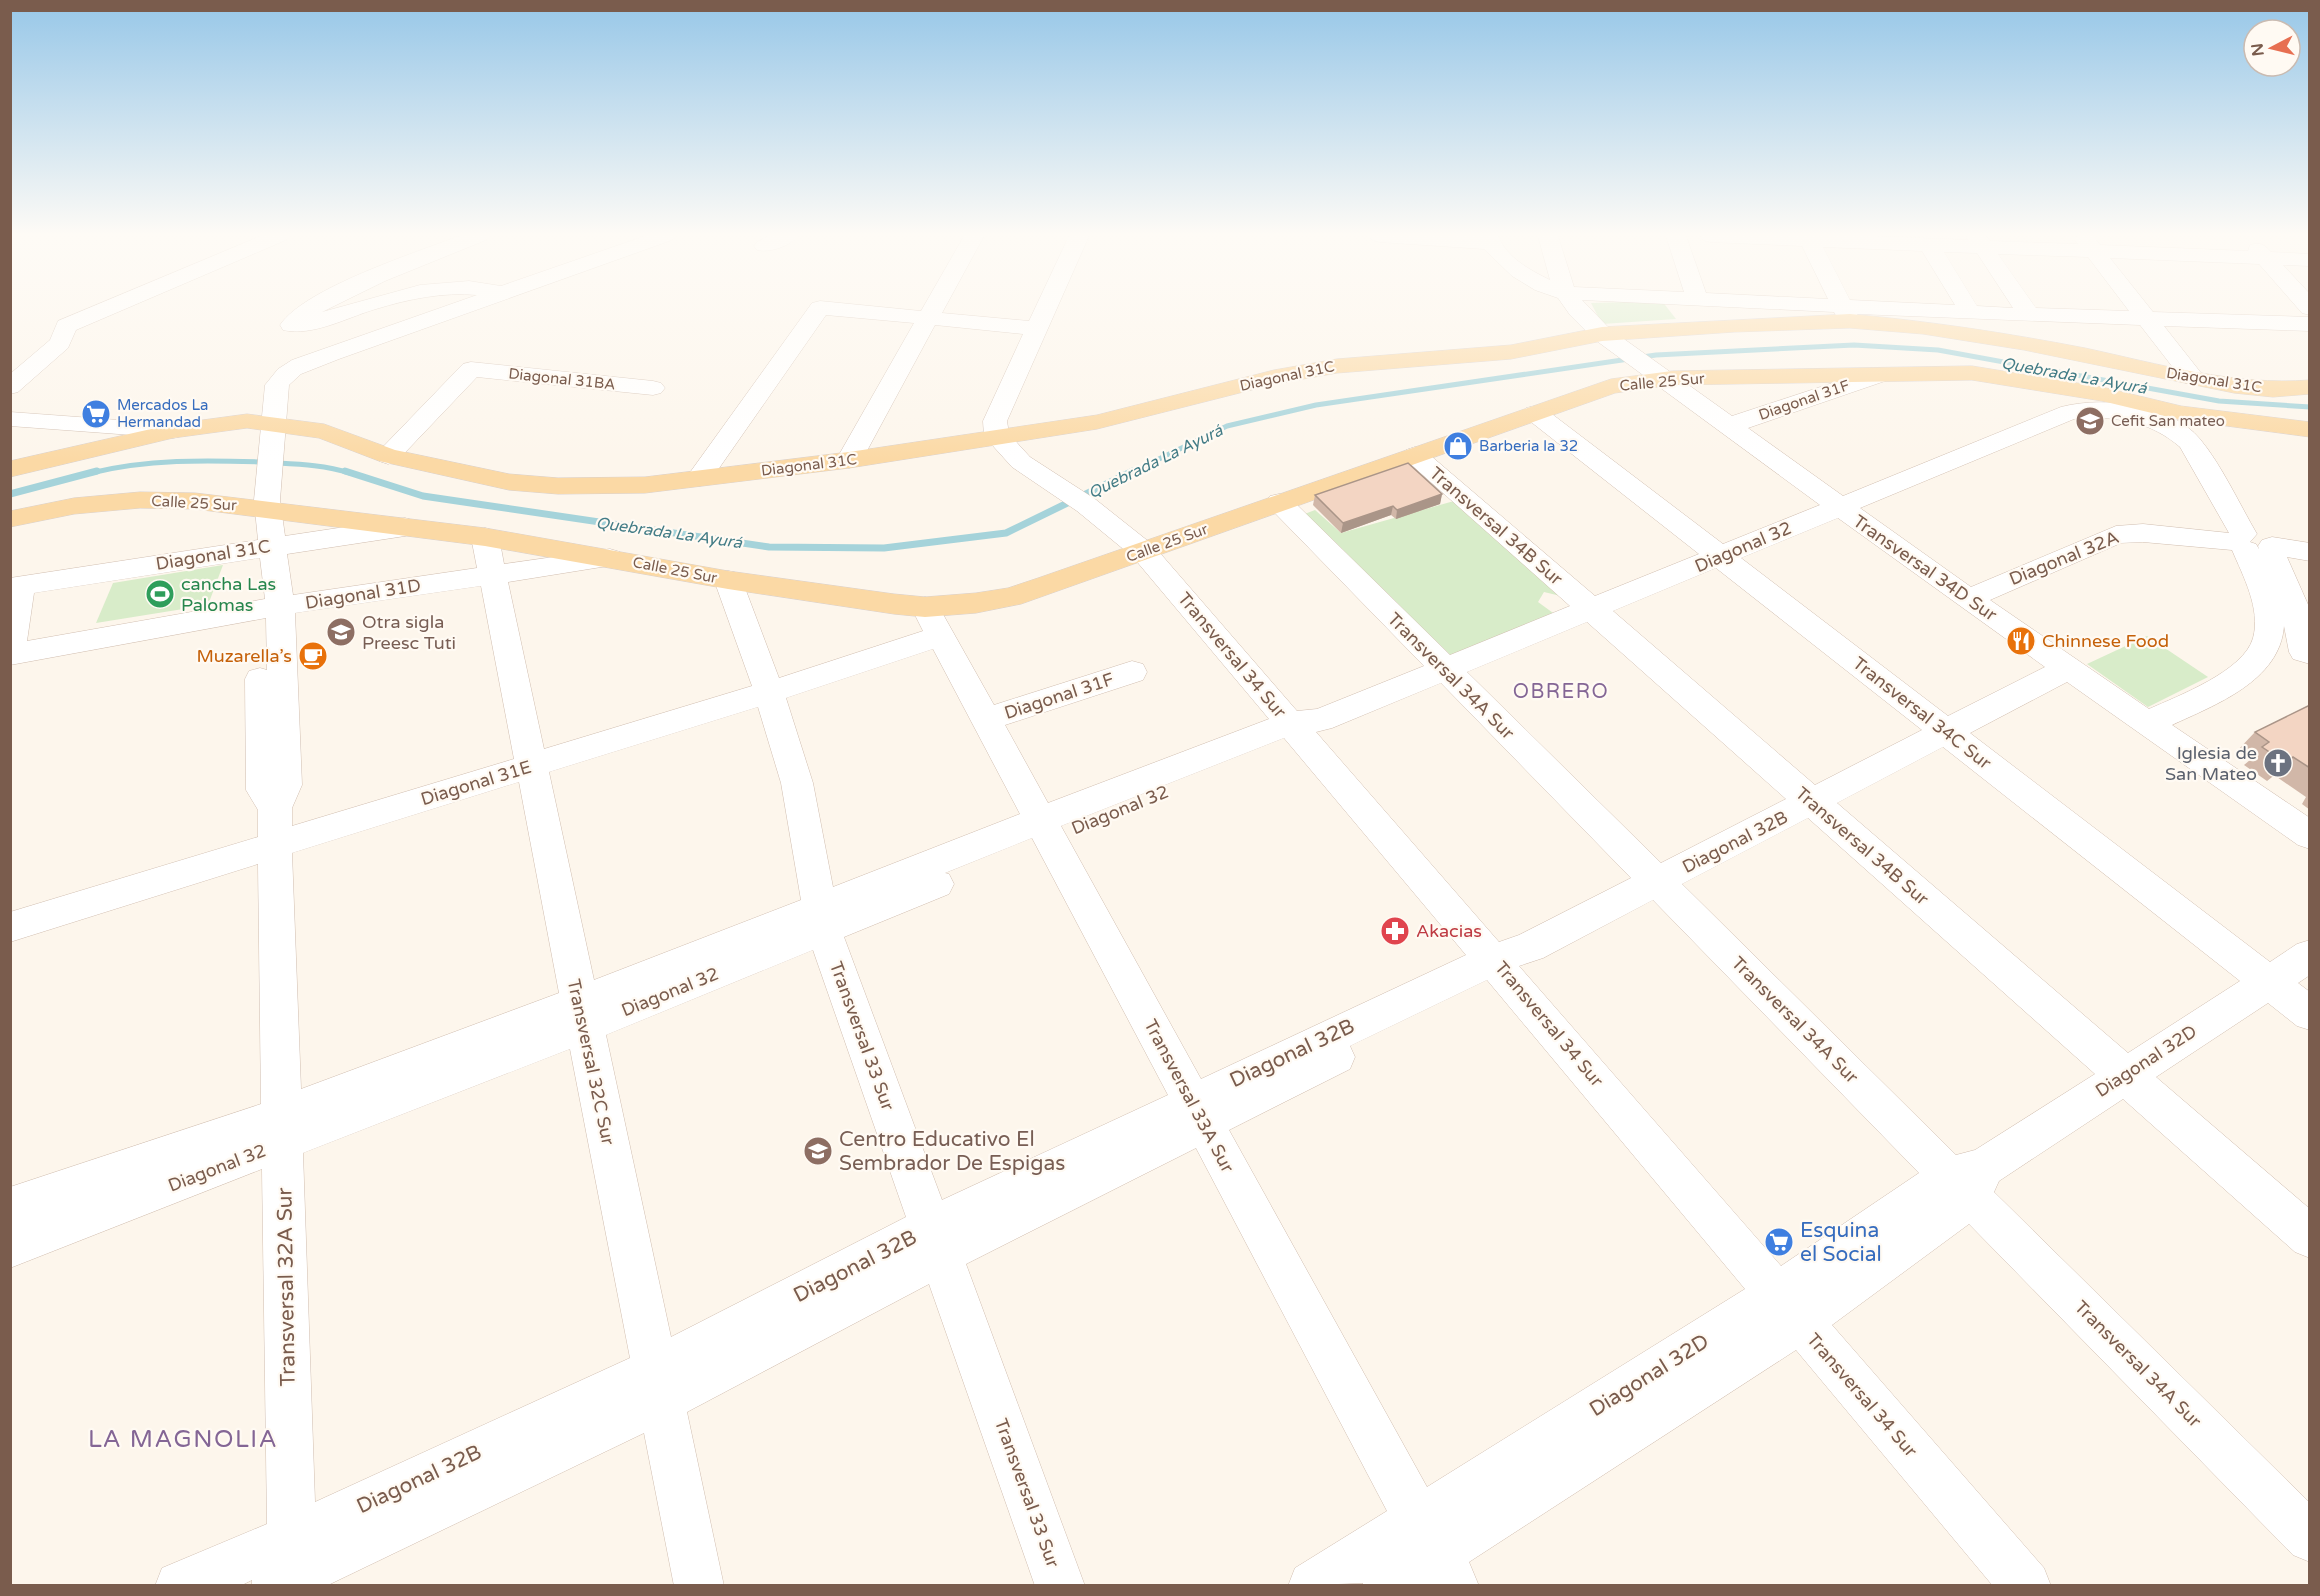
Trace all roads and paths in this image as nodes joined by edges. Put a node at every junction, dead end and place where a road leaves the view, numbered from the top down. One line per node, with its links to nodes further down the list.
1 (103, 310): 24 (street)
2 (308, 310): 3 (street)
3 (349, 310)
4 (459, 310): 30 (street)
5 (818, 310): 38 (street)
6 (844, 310): 16 (street)
7 (933, 310): 16 (street)
8 (1044, 310): 19 (street)
9 (1576, 310): 20 (street)
10 (1817, 310): 14 (street)
11 (2026, 310): 15 (street)
12 (2139, 310): 17 (street)
13 (1970, 312): 14 (street); 15 (street)
14 (1846, 313): 20 (main road, Diagonal 31C); 23 (main road, Diagonal 31C)
15 (2029, 315): 17 (street)
16 (928, 319): 19 (street); 36 (street)
17 (2146, 319): 18 (street); 23 (street)
18 (2310, 324)
19 (1036, 328): 33 (street)
20 (1611, 340): 21 (street); 33 (main road, Diagonal 31C)
21 (1652, 371): 22 (main road, Calle 25 Sur); 27 (main road, Calle 25 Sur); 29 (street, Transversal 34D Sur)
22 (1880, 375): 29 (street, Diagonal 31F); 31 (main road, Calle 25 Sur)
23 (2193, 378): 25 (main road, Diagonal 31C)
24 (10, 387)
25 (2310, 387)
26 (653, 388): 35 (street, Diagonal 31BA)
27 (1535, 413): 34 (main road, Calle 25 Sur); 50 (street, Transversal 34C Sur)
28 (10, 419): 32 (street)
29 (1728, 426): 41 (street, Transversal 34D Sur)
30 (272, 428): 32 (main road, Diagonal 31C); 35 (main road, Diagonal 31C); 39 (street, Transversal 32A Sur)
31 (2310, 430)
32 (173, 431): 37 (main road, Diagonal 31C)
33 (997, 436): 36 (main road, Diagonal 31C); 46 (street, Transversal 34 Sur)
34 (1415, 455): 40 (main road, Calle 25 Sur); 55 (street, Transversal 34B Sur)
35 (388, 456): 38 (main road, Diagonal 31C)
36 (849, 460): 38 (main road, Diagonal 31C)
37 (10, 469)
38 (699, 478)
39 (267, 501): 42 (main road, Calle 25 Sur); 43 (main road, Calle 25 Sur); 45 (street, Transversal 32A Sur)
40 (1279, 502): 46 (main road, Calle 25 Sur); 60 (street, Transversal 34A Sur)
41 (1838, 506): 44 (street, Diagonal 32); 50 (street, Diagonal 32); 53 (street, Transversal 34D Sur)
42 (10, 519)
43 (405, 527): 45 (street, Diagonal 31C); 48 (main road, Calle 25 Sur)
44 (2253, 545): 47 (street, Diagonal 32A); 53 (street, Diagonal 32A); 57 (street); 64 (street)
45 (272, 546): 52 (street, Diagonal 31C); 54 (street, Transversal 32A Sur)
46 (1143, 551): 56 (main road, Calle 25 Sur); 65 (street, Transversal 34 Sur)
47 (2310, 552)
48 (489, 556): 49 (street, Diagonal 31D); 49 (main road, Calle 25 Sur); 54 (street, Diagonal 31D); 67 (street, Transversal 32C Sur)
49 (610, 558): 51 (main road, Calle 25 Sur)
50 (1720, 558): 55 (street, Diagonal 32); 66 (street, Transversal 34C Sur)
51 (728, 580): 56 (main road, Calle 25 Sur); 62 (street, Transversal 33 Sur)
52 (16, 585): 58 (street)
53 (1968, 599): 59 (street, Transversal 34D Sur)
54 (272, 601): 58 (street, Diagonal 31D); 69 (street, Transversal 32A Sur)
55 (1592, 610): 60 (street, Diagonal 32); 68 (street, Transversal 34B Sur)
56 (934, 623): 62 (street, Diagonal 31E); 63 (street, Transversal 33A Sur)
57 (2307, 653)
58 (11, 654)
59 (2067, 669): 64 (street, Transversal 34D Sur); 66 (street, Diagonal 32B)
60 (1446, 671): 65 (street, Diagonal 32); 72 (street, Transversal 34A Sur)
61 (1132, 672): 63 (street, Diagonal 31F)
62 (767, 687): 67 (street, Diagonal 31E); 74 (street, Transversal 33 Sur)
63 (986, 719): 70 (street, Transversal 33A Sur)
64 (2145, 724): 71 (street, Transversal 34D Sur)
65 (1304, 727): 70 (street, Diagonal 32); 77 (street, Transversal 34 Sur)
66 (1945, 731): 68 (street, Diagonal 32B); 78 (street, Transversal 34C Sur)
67 (530, 760): 69 (street, Diagonal 31E); 79 (street, Transversal 32C Sur)
68 (1812, 802): 72 (street, Diagonal 32B); 81 (street, Transversal 34B Sur)
69 (275, 828): 73 (street, Diagonal 31E); 75 (street, Diagonal 31E); 83 (street, Transversal 32A Sur)
70 (1045, 829): 74 (street, Diagonal 32); 82 (street, Transversal 33A Sur)
71 (2310, 836)
72 (1658, 882): 77 (street, Diagonal 32B); 84 (street, Transversal 34A Sur)
73 (10, 912)
74 (821, 919): 79 (street, Diagonal 32); 87 (street, Transversal 33 Sur)
75 (10, 927)
76 (2310, 955): 78 (street, Diagonal 32D)
77 (1510, 959): 82 (street, Diagonal 32B); 89 (street, Transversal 34 Sur)
78 (2268, 982): 80 (street, Transversal 34C Sur); 81 (street, Diagonal 32D)
79 (582, 1014): 83 (street, Diagonal 32); 90 (street, Transversal 32C Sur)
80 (2310, 1014)
81 (2123, 1075): 84 (street, Diagonal 32D); 86 (street, Transversal 34B Sur)
82 (1198, 1112): 87 (street, Diagonal 32B); 92 (street, Transversal 33A Sur)
83 (282, 1129): 85 (street, Diagonal 32); 88 (street, Diagonal 32); 93 (street, Transversal 32A Sur)
84 (1969, 1180): 89 (street, Diagonal 32D); 91 (street, Transversal 34A Sur)
85 (10, 1208)
86 (2310, 1237)
87 (936, 1240): 90 (street, Diagonal 32B); 96 (street, Transversal 33 Sur)
88 (10, 1247)
89 (1788, 1308): 92 (street, Diagonal 32D); 99 (street, Transversal 34 Sur)
90 (658, 1385): 93 (street, Diagonal 32B); 95 (street, Transversal 32C Sur)
91 (2310, 1538)
92 (1436, 1553): 97 (street, Diagonal 32D); 98 (street, Diagonal 32D)
93 (287, 1571): 94 (street, Diagonal 32B)
94 (180, 1586)
95 (699, 1586)
96 (1060, 1586)
97 (1312, 1586)
98 (1387, 1586)
99 (2026, 1586)

